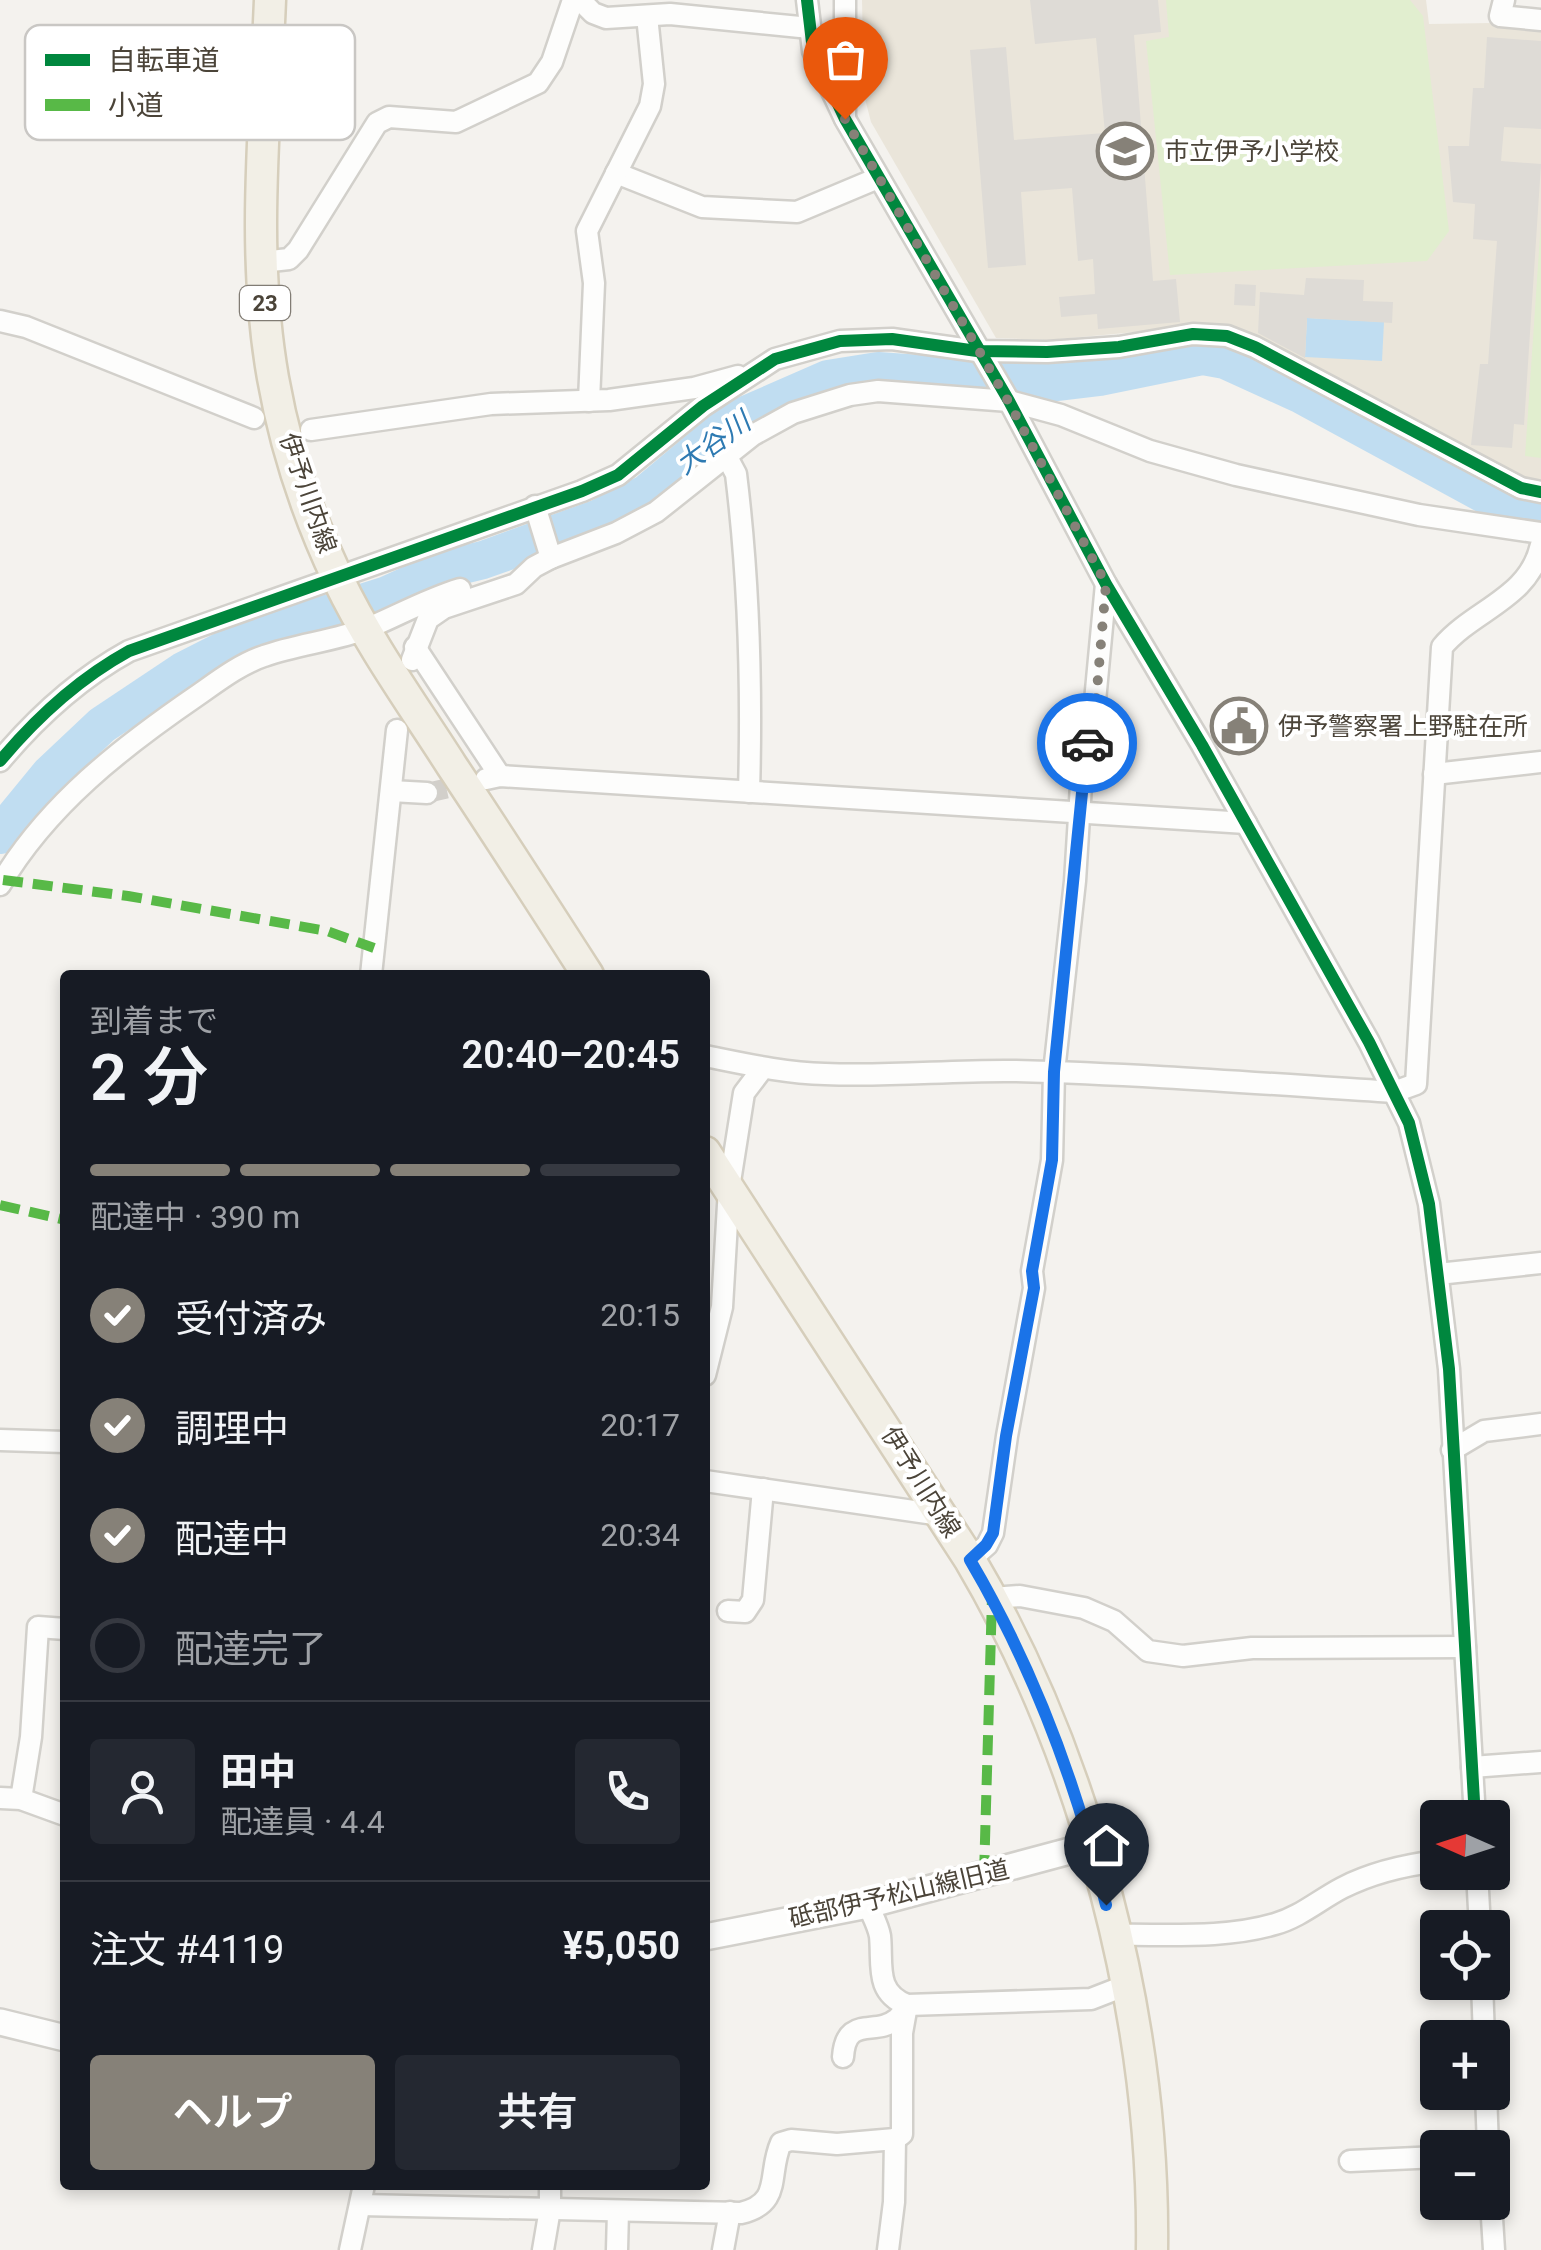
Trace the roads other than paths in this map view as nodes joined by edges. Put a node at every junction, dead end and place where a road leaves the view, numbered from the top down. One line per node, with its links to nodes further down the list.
1 (270, 0): 8 (main road, 伊予川内線 / 23)
2 (576, 0): 6 (street); 14 (street)
3 (807, 0): 9 (street)
4 (845, 0): 10 (street)
5 (1504, 0): 7 (street)
6 (646, 16): 9 (street); 12 (street)
7 (1541, 20)
8 (269, 25)
9 (810, 28): 10 (street)
10 (845, 119): 13 (street)
11 (266, 140): 14 (main road, 伊予川内線 / 23)
12 (616, 173): 13 (street); 19 (street)
13 (878, 178): 16 (street)
14 (262, 262): 29 (main road, 伊予川内線 / 23)
15 (0, 321): 20 (street)
16 (979, 354): 17 (street); 18 (street); 23 (street)
17 (759, 370): 19 (street); 24 (street)
18 (1006, 398): 22 (street); 25 (street); 28 (street)
19 (589, 401): 21 (street)
20 (254, 418)
21 (311, 430)
22 (727, 457): 27 (street); 36 (street)
23 (1541, 492)
24 (537, 511): 27 (street); 29 (street)
25 (1541, 533)
26 (1541, 545): 34 (street)
27 (544, 558): 30 (street); 36 (street)
28 (1106, 584): 38 (street); 39 (street)
29 (342, 586): 30 (main road, 伊予川内線 / 23); 32 (street)
30 (364, 625): 40 (street); 42 (main road, 伊予川内線 / 23)
31 (397, 730): 35 (street)
32 (0, 761)
33 (1541, 762): 34 (street)
34 (1434, 774): 46 (street)
35 (391, 791): 37 (street); 41 (street)
36 (749, 792): 38 (street)
37 (427, 793)
38 (1079, 814): 39 (street); 45 (street)
39 (1246, 823): 46 (street)
40 (0, 885)
41 (372, 970)
42 (585, 970)
43 (710, 1057): 44 (street)
44 (763, 1068): 45 (street); 48 (street)
45 (1054, 1072): 46 (street); 59 (street)
46 (1394, 1092): 50 (street)
47 (710, 1160): 48 (main road, 伊予川内線)
48 (729, 1188): 51 (street); 58 (main road, 伊予川内線)
49 (1541, 1263): 50 (street)
50 (1438, 1274): 55 (street)
51 (710, 1354)
52 (1541, 1424): 55 (street)
53 (0, 1440): 54 (street)
54 (60, 1442)
55 (1452, 1450): 63 (street)
56 (710, 1482): 57 (street)
57 (763, 1488): 58 (street); 61 (street)
58 (941, 1515): 59 (main road, 伊予川内線)
59 (970, 1560): 60 (main road, 伊予川内線)
60 (992, 1598): 63 (street); 69 (main road, 伊予川内線)
61 (728, 1611)
62 (60, 1628): 66 (street)
63 (1465, 1647): 65 (street)
64 (1541, 1762): 65 (street)
65 (1472, 1767): 67 (street)
66 (11, 1798): 68 (street)
67 (1474, 1800)
68 (60, 1813)
69 (1092, 1845): 71 (street, 砥部伊予松山線旧道); 72 (main road, 伊予川内線)
70 (1420, 1865): 72 (street)
71 (868, 1905): 73 (street, 砥部伊予松山線旧道); 75 (street)
72 (1114, 1935): 74 (main road, 伊予川内線)
73 (710, 1936)
74 (1127, 1985): 75 (street); 95 (main road, 伊予川内線)
75 (906, 2005): 78 (street); 79 (street)
76 (0, 2022): 77 (street)
77 (60, 2037)
78 (843, 2057)
79 (896, 2138): 88 (street); 94 (street)
80 (1420, 2158): 81 (street)
81 (1350, 2161)
82 (480, 2190): 85 (street)
83 (550, 2190): 86 (street)
84 (362, 2195): 85 (street); 90 (street)
85 (478, 2207): 86 (street)
86 (550, 2209): 87 (street); 91 (street)
87 (618, 2210): 88 (street); 92 (street)
88 (730, 2212): 93 (street)
89 (1492, 2220): 96 (street)
90 (350, 2250)
91 (543, 2250)
92 (616, 2250)
93 (723, 2250)
94 (888, 2250)
95 (1152, 2250)
96 (1494, 2250)

